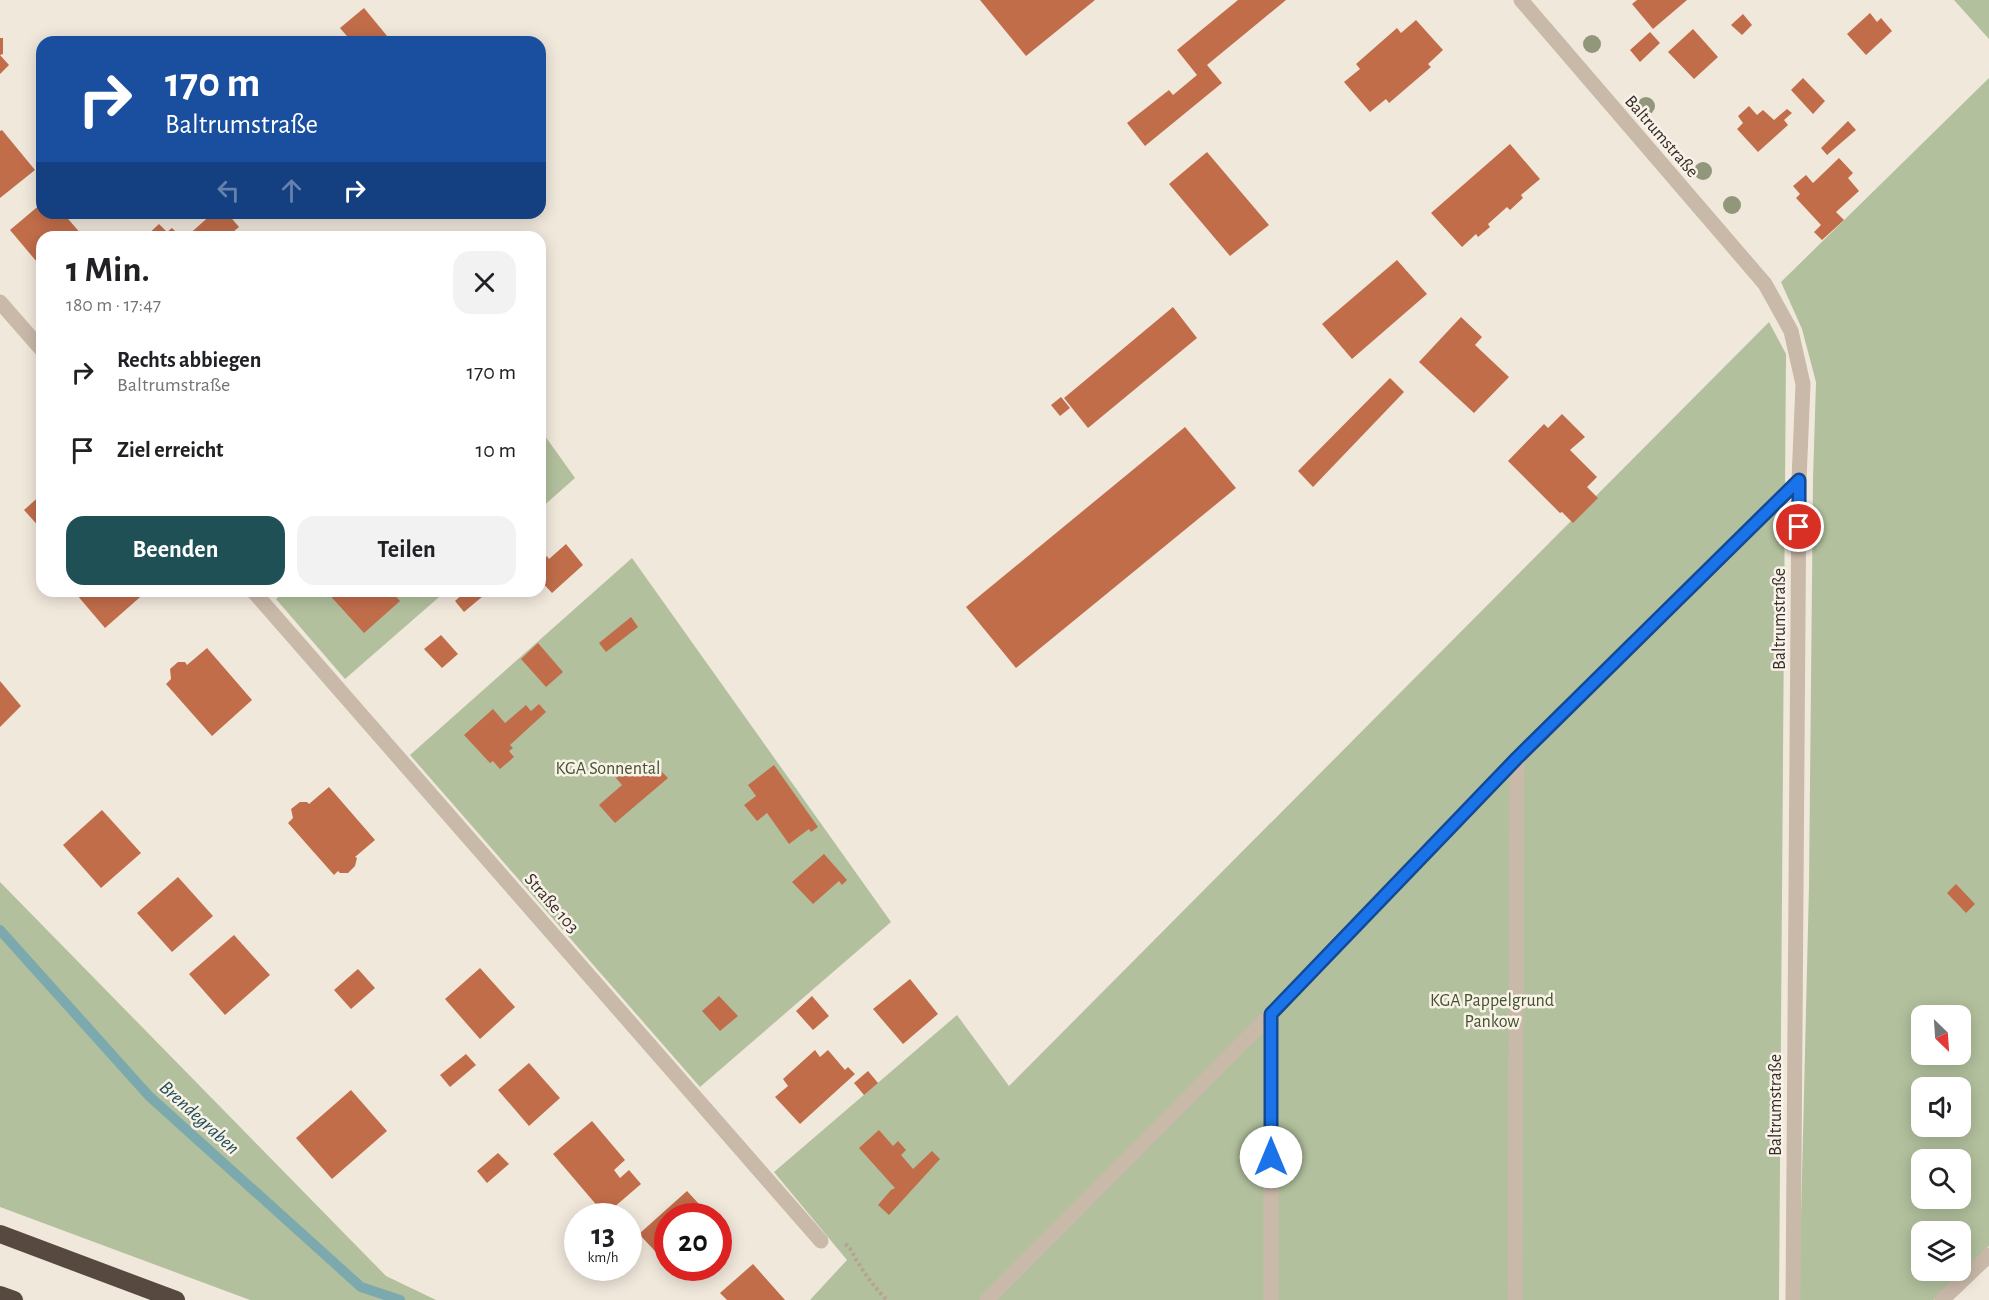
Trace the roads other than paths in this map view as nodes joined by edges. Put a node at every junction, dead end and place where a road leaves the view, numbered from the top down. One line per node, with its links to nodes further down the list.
1 (1521, 0): 4 (street, Baltrumstraße)
2 (0, 303): 3 (street)
3 (36, 343)
4 (1799, 480): 6 (street); 17 (street, Baltrumstraße)
5 (258, 597): 9 (street, Straße 103)
6 (1517, 758): 7 (street); 16 (street)
7 (1271, 1014): 14 (street); 15 (street)
8 (0, 1234): 13 (highway)
9 (821, 1241)
10 (1989, 1255): 18 (street)
11 (0, 1295): 12 (highway)
12 (14, 1300)
13 (176, 1300)
14 (987, 1300)
15 (1271, 1300)
16 (1515, 1300)
17 (1794, 1300)
18 (1942, 1300)

